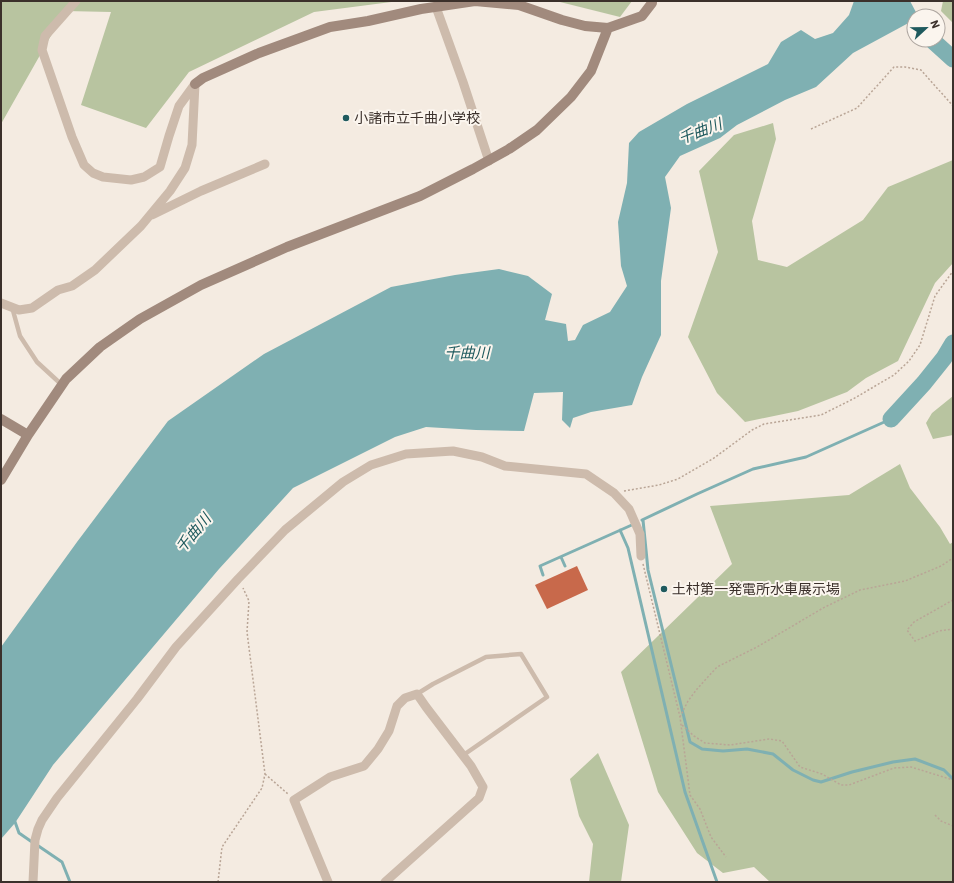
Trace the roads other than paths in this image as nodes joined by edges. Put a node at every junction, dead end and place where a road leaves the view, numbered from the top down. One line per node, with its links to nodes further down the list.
1 (76, 1): 5 (street)
2 (652, 1): 4 (street)
3 (436, 7): 4 (street); 5 (street); 6 (street)
4 (608, 28): 6 (street)
5 (195, 84): 8 (street)
6 (489, 160): 11 (street)
7 (265, 164): 8 (street)
8 (148, 218): 10 (street)
9 (1, 303): 10 (street)
10 (12, 307): 11 (lane)
11 (62, 385): 13 (street)
12 (1, 419): 13 (street)
13 (28, 435): 14 (street)
14 (1, 480)
15 (641, 556): 18 (street)
16 (417, 694): 17 (street); 17 (lane); 19 (street)
17 (462, 756): 20 (street)
18 (33, 882)
19 (328, 882)
20 (385, 882)

